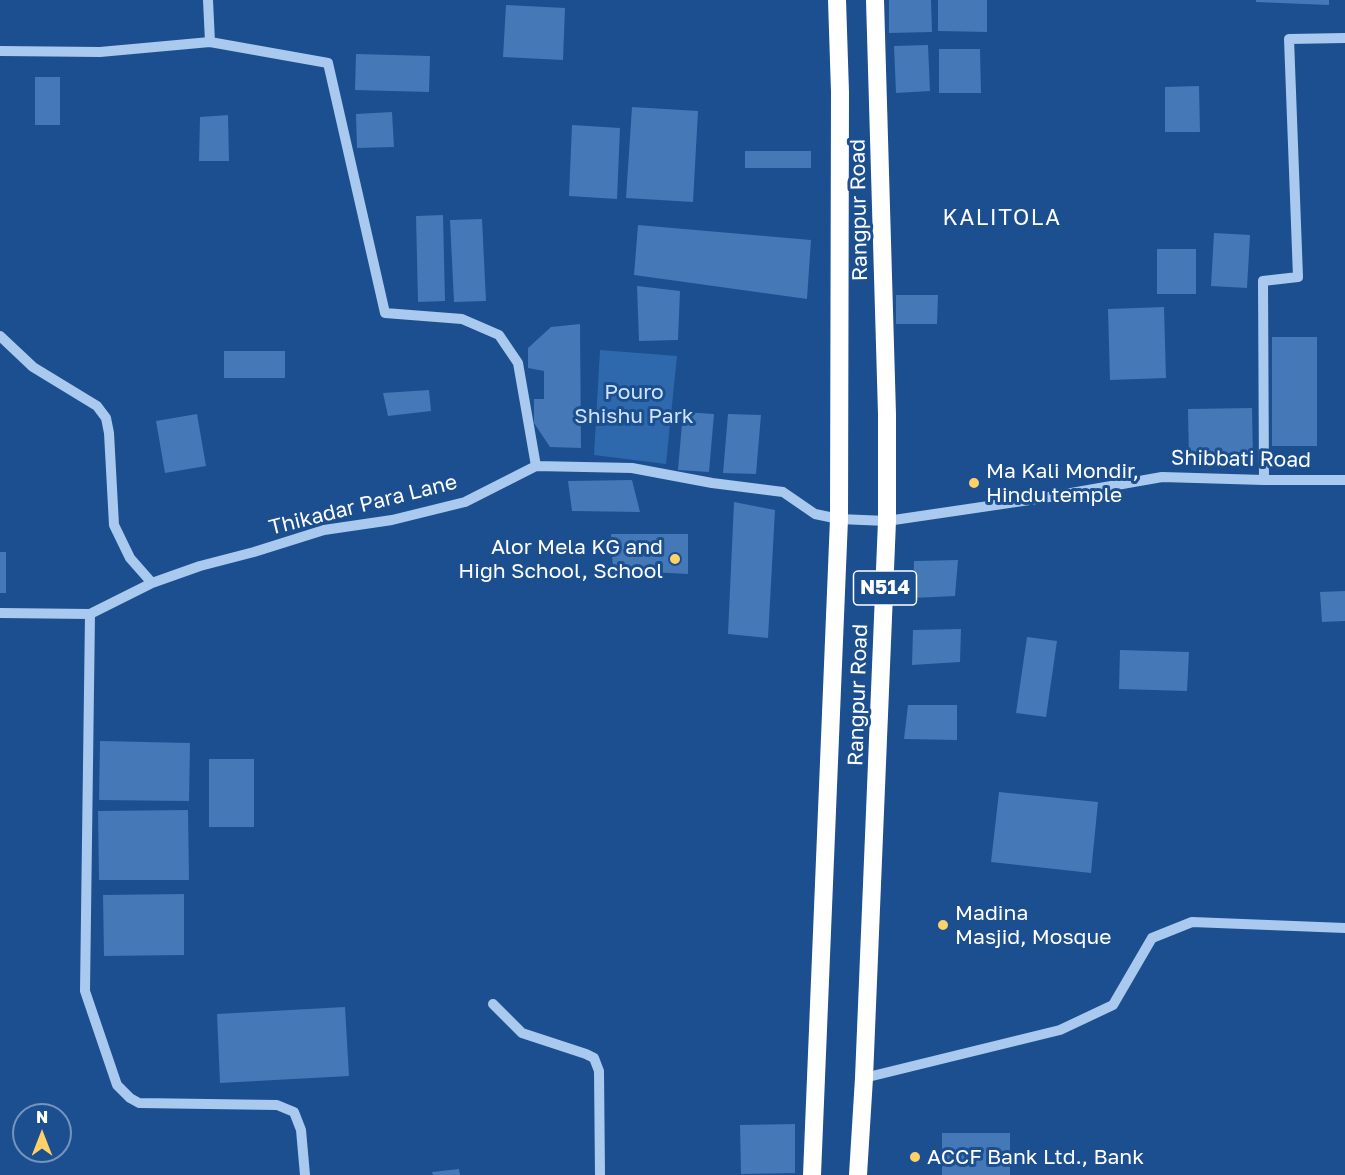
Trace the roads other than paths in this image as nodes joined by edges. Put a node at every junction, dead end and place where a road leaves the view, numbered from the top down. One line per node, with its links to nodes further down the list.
1 (208, 0): 5 (street)
2 (837, 0): 11 (highway, Rangpur Road / N514)
3 (875, 0): 12 (highway, Rangpur Road / N514)
4 (1345, 38): 9 (street)
5 (210, 42): 6 (street); 8 (street)
6 (0, 51)
7 (0, 336): 13 (street)
8 (536, 466): 11 (street, Thikadar Para Lane); 13 (street, Thikadar Para Lane)
9 (1264, 480): 10 (street, Shibbati Road); 12 (street, Shibbati Road)
10 (1345, 480)
11 (840, 519): 12 (street, Shibbati Road); 21 (highway, Rangpur Road / N514)
12 (887, 521): 18 (highway, Rangpur Road / N514)
13 (152, 583): 15 (street, Thikadar Para Lane)
14 (0, 613): 15 (street, Thikadar Para Lane)
15 (90, 615): 19 (street)
16 (1345, 928): 18 (street)
17 (493, 1004): 20 (street)
18 (864, 1078): 22 (highway, Rangpur Road / N514)
19 (305, 1175)
20 (600, 1175)
21 (812, 1175)
22 (858, 1175)

